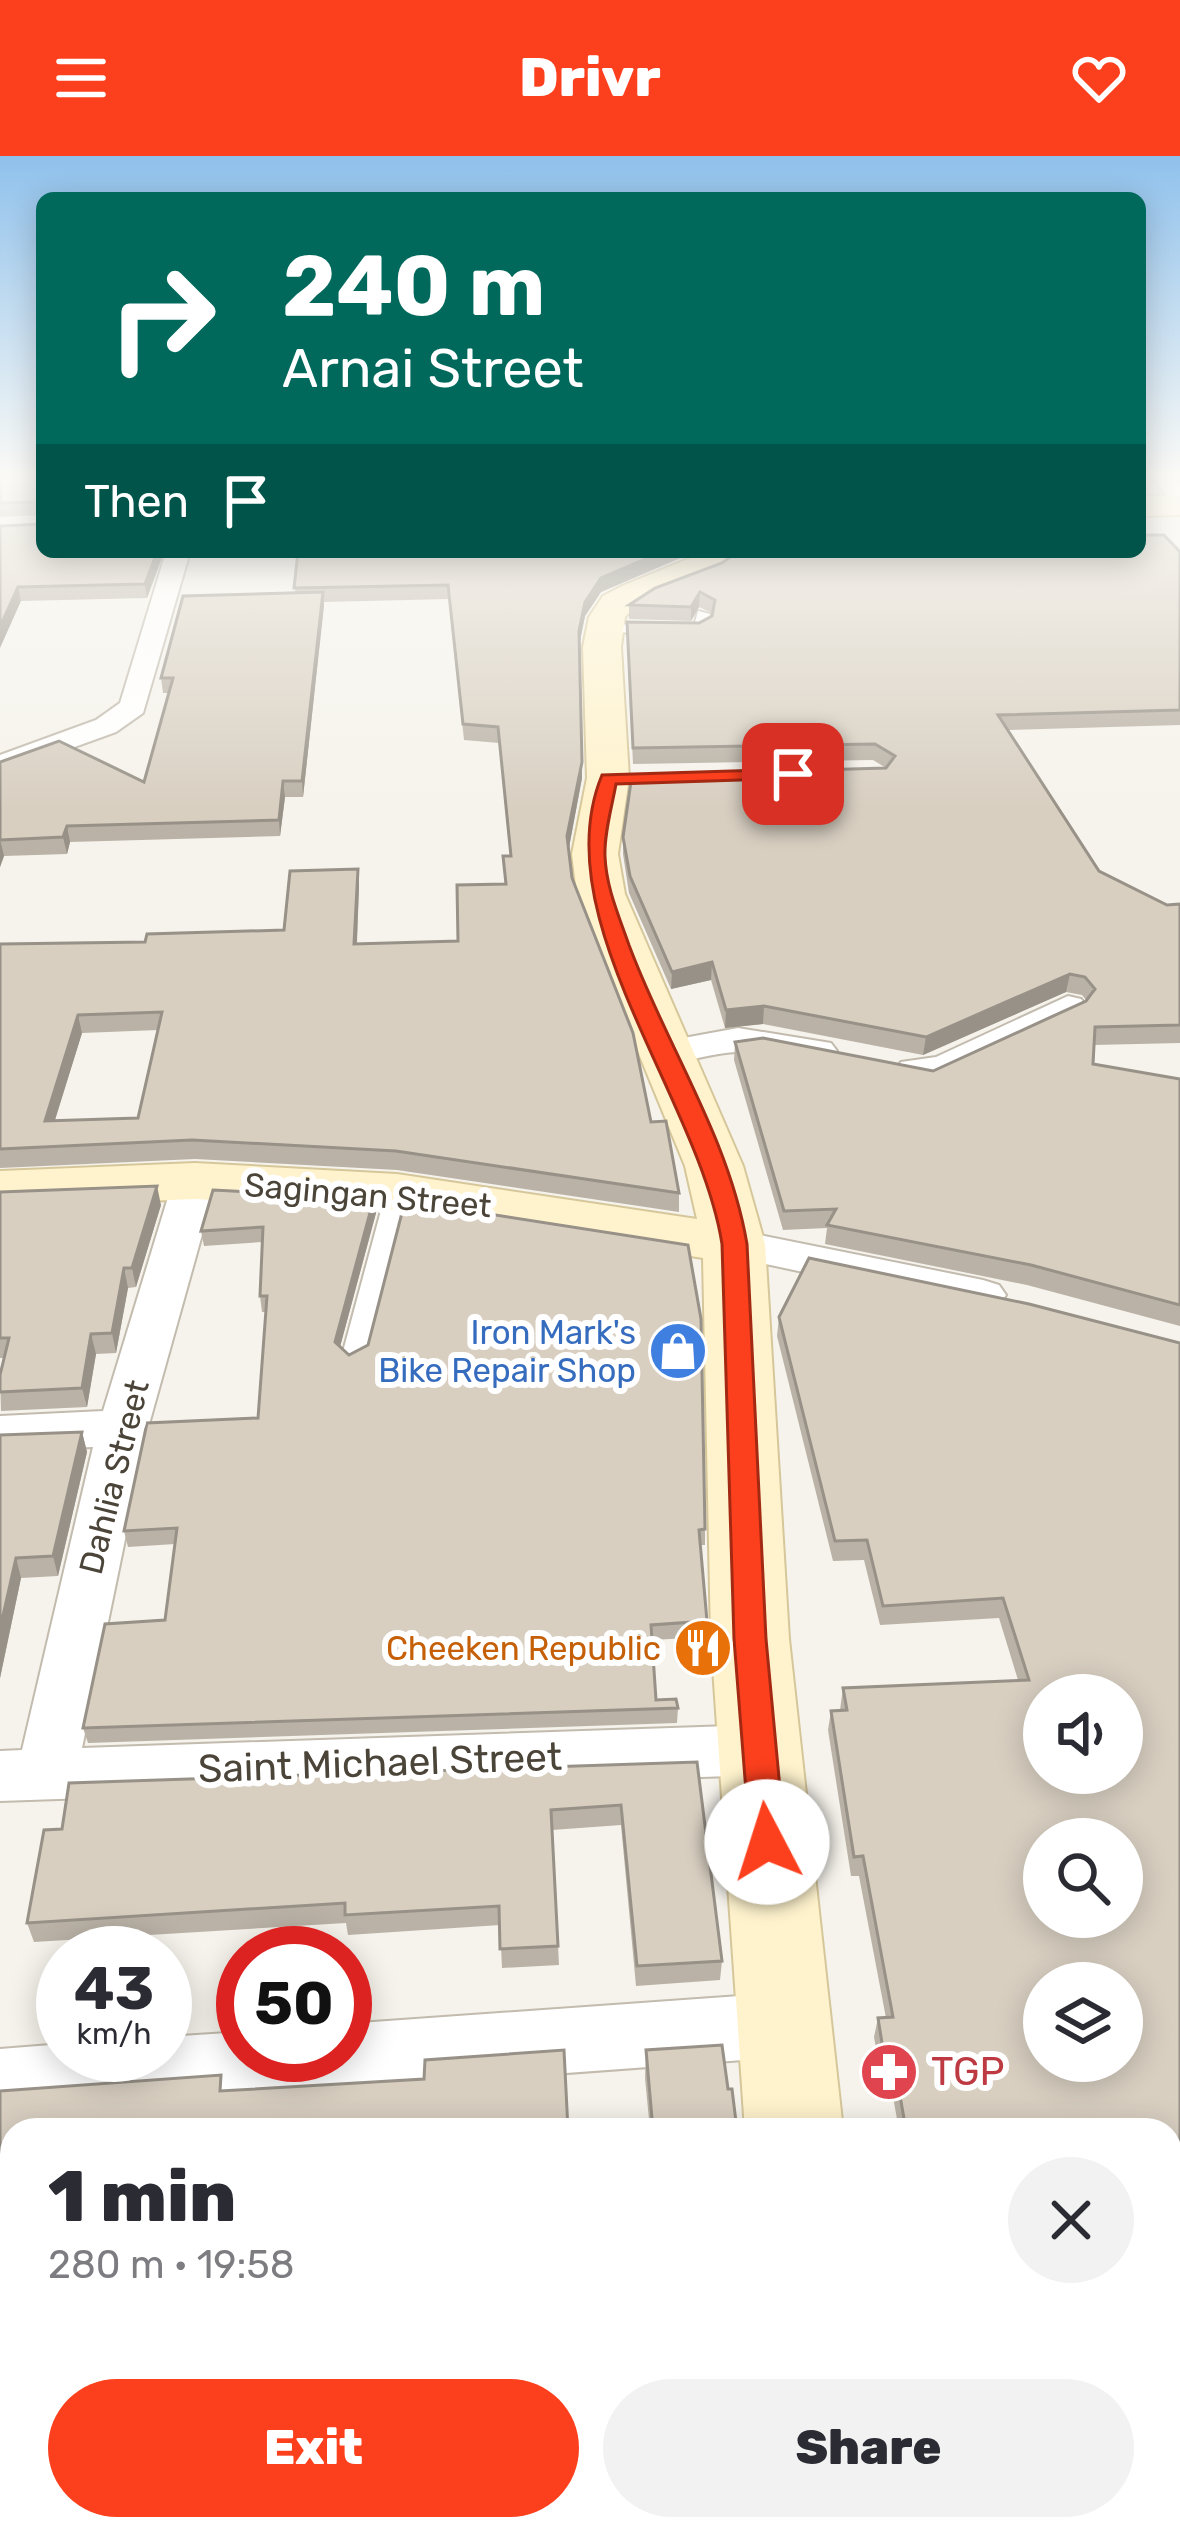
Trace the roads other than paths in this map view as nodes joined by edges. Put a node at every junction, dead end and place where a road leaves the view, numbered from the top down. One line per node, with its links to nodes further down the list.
1 (168, 586): 5 (street)
2 (651, 586): 4 (main road)
3 (703, 614): 4 (lane)
4 (603, 628): 7 (main road)
5 (0, 765)
6 (1068, 1007): 9 (street)
7 (664, 1052): 8 (street); 13 (main road)
8 (845, 1056)
9 (887, 1064)
10 (195, 1181): 11 (main road, Sagingan Street); 12 (main road, Sagingan Street); 16 (street, Dahlia Street)
11 (0, 1190)
12 (397, 1192): 13 (main road, Sagingan Street); 15 (lane)
13 (734, 1244): 14 (street); 18 (main road)
14 (1026, 1304)
15 (353, 1359)
16 (123, 1428): 17 (street); 19 (street, Dahlia Street)
17 (0, 1433)
18 (760, 1750): 19 (street, Saint Michael Street); 20 (main road)
19 (23, 1776)
20 (783, 2026): 21 (street); 22 (main road)
21 (0, 2082)
22 (793, 2118)

